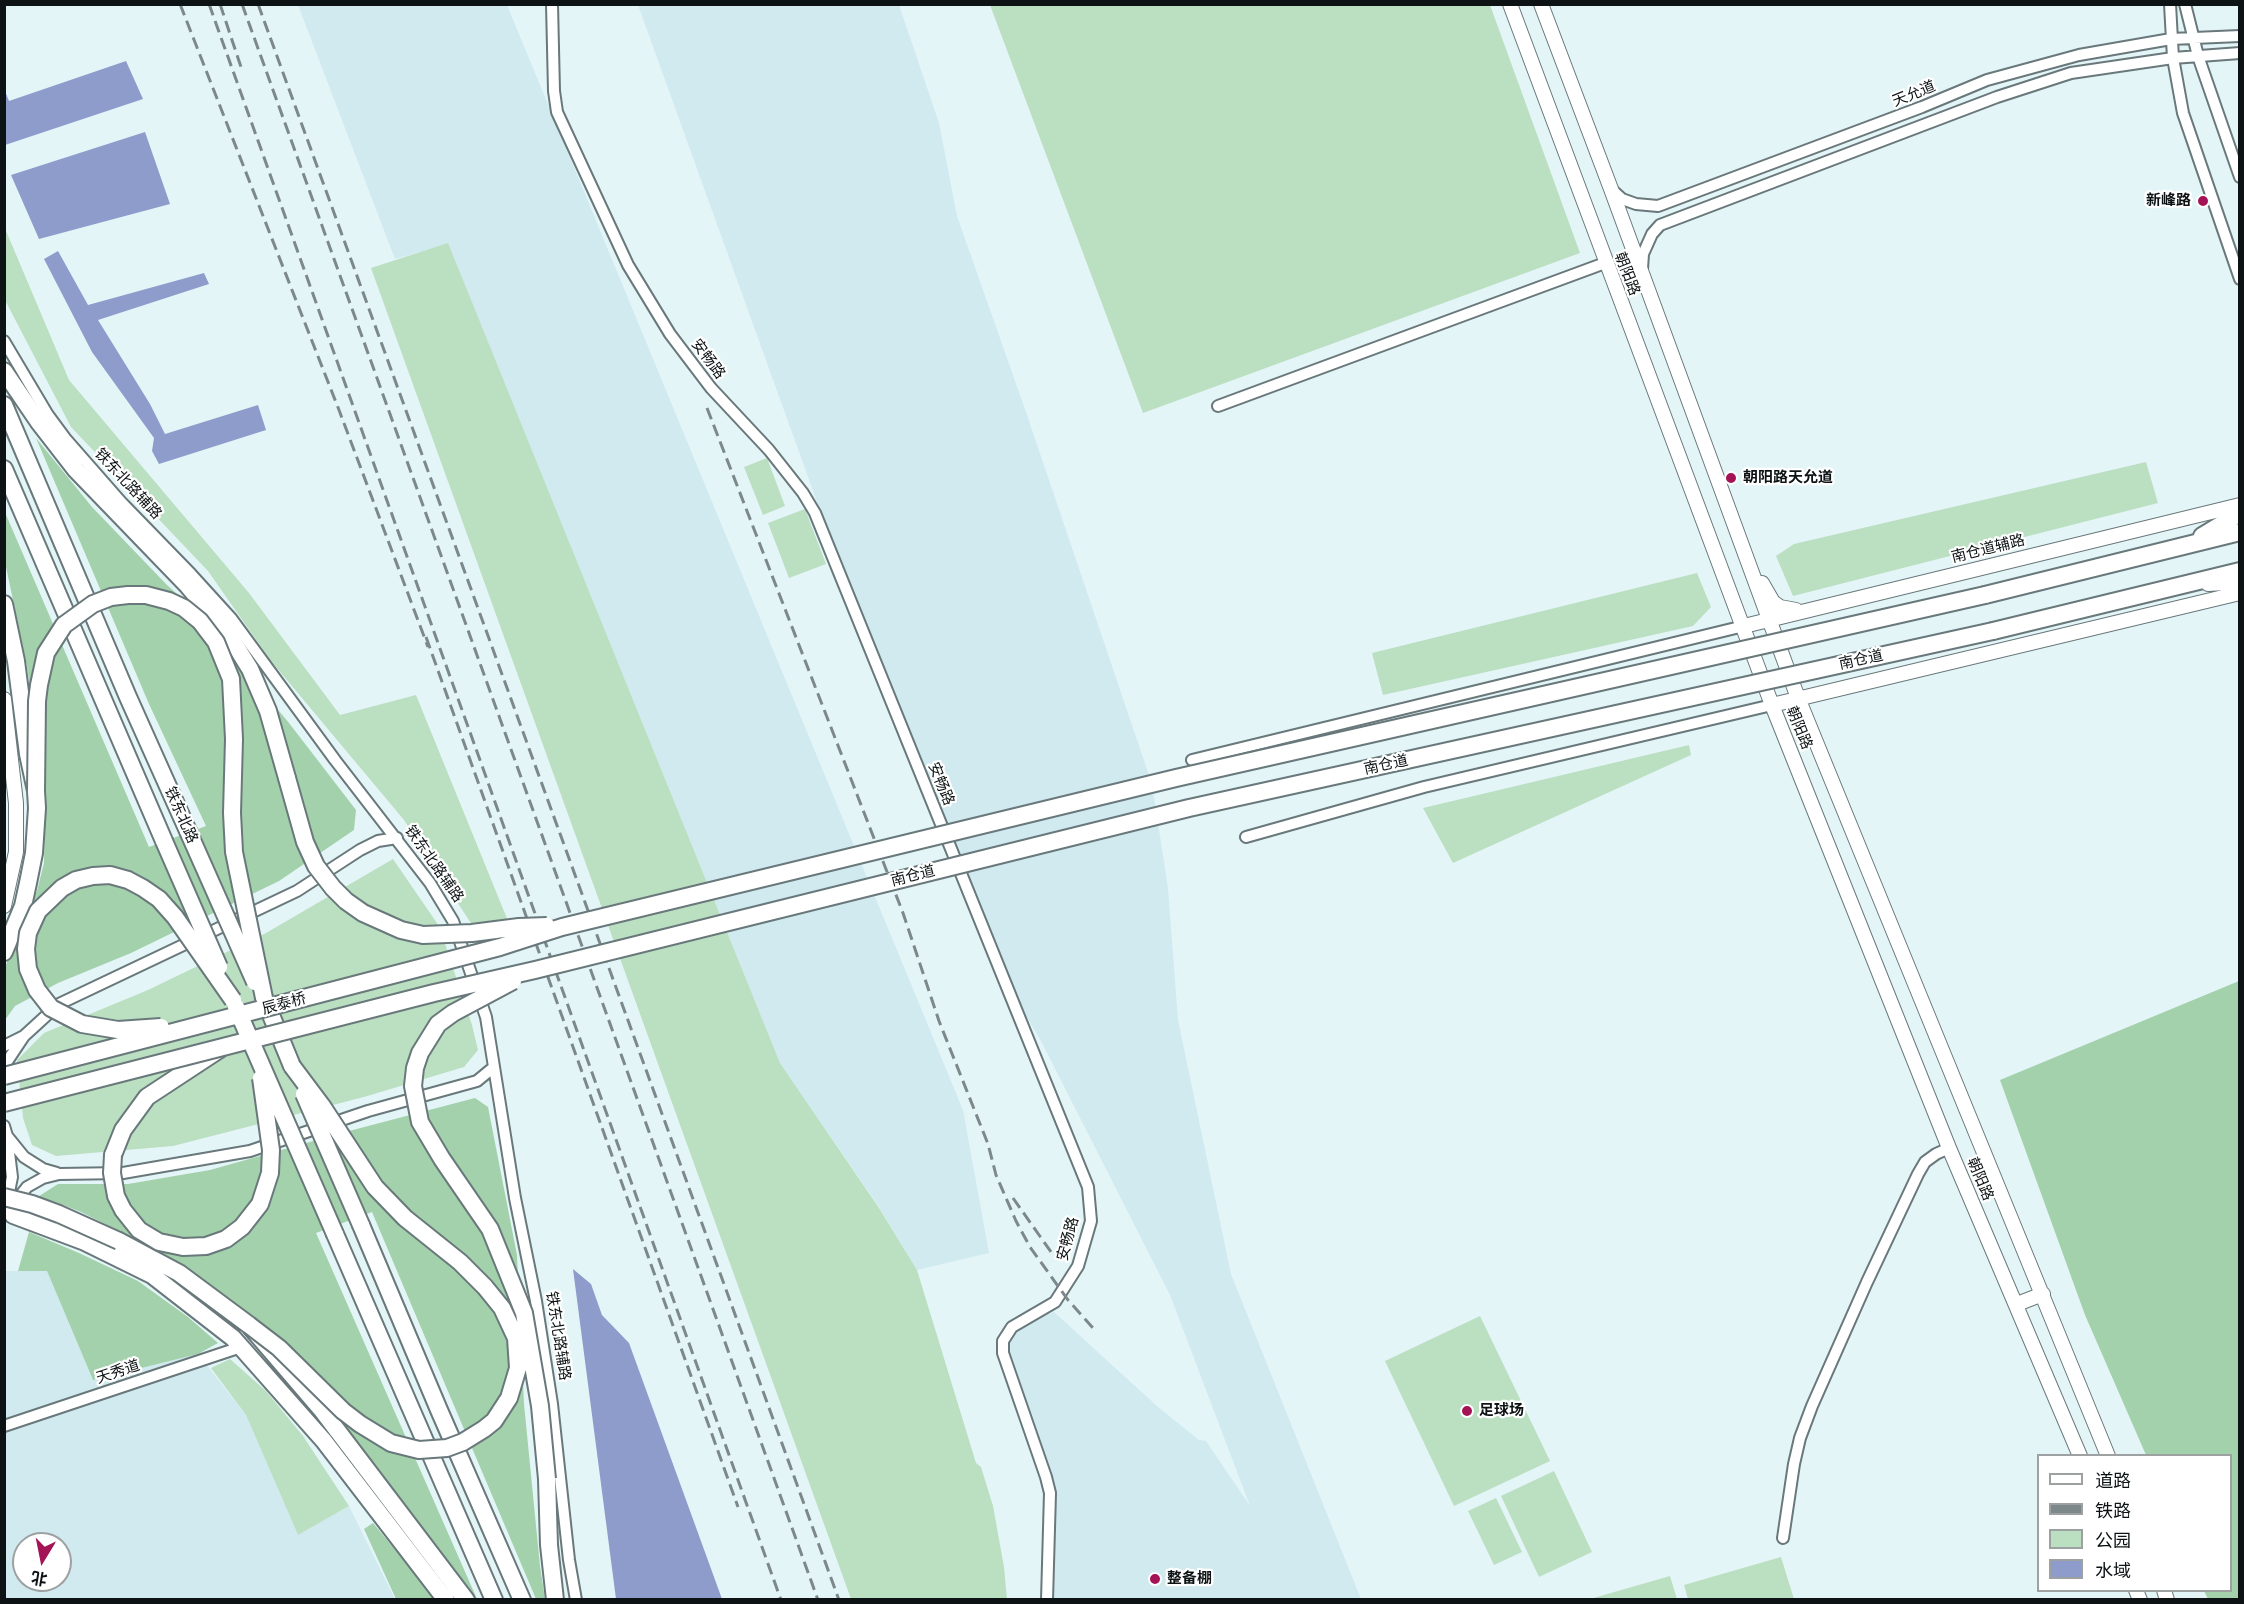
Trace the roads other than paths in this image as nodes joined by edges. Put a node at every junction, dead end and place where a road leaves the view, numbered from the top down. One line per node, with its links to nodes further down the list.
1 (552, 4): 76 (street, 安畅路)
2 (1510, 4): 14 (main road, 朝阳路)
3 (1541, 4): 13 (main road, 朝阳路)
4 (2170, 4): 8 (street)
5 (2185, 4): 7 (street)
6 (2240, 36): 7 (street, 天允道)
7 (2193, 38): 8 (street, 天允道); 10 (street)
8 (2170, 39): 11 (street); 13 (street, 天允道)
9 (2240, 53): 10 (street)
10 (2198, 56): 11 (street); 12 (street)
11 (2173, 58): 15 (street); 16 (street)
12 (2240, 177)
13 (1611, 189): 15 (main road, 朝阳路)
14 (1605, 263): 20 (street); 34 (main road, 朝阳路)
15 (1641, 272): 22 (main road, 朝阳路)
16 (2240, 279)
17 (4, 341): 41 (street, 铁东北路辅路)
18 (4, 371): 43 (highway, bridge)
19 (4, 405): 46 (highway, 铁东北路, bridge)
20 (1218, 406)
21 (4, 469): 47 (highway, 铁东北路, bridge)
22 (1722, 490): 32 (main road); 33 (main road, 朝阳路)
23 (2240, 505): 32 (main road, 南仓道辅路)
24 (2240, 513): 26 (highway)
25 (2240, 532): 26 (highway)
26 (2188, 544): 43 (highway, bridge)
27 (2240, 571): 29 (highway, 南仓道)
28 (2240, 582): 29 (main road)
29 (2185, 585): 45 (highway, 南仓道, bridge)
30 (2240, 593): 35 (main road)
31 (4, 604): 39 (highway, bridge)
32 (1807, 610): 33 (main road, 南仓道辅路)
33 (1768, 620): 34 (main road, 南仓道辅路); 35 (main road, 朝阳路)
34 (1744, 626): 37 (main road, 朝阳路); 38 (street)
35 (1798, 698): 37 (main road); 63 (main road, 朝阳路)
36 (4, 699): 42 (main road)
37 (1772, 705): 40 (street); 59 (main road, 朝阳路)
38 (1192, 760)
39 (36, 791): 44 (highway); 46 (highway, bridge)
40 (1246, 837)
41 (397, 838): 49 (street); 55 (street, 铁东北路辅路)
42 (4, 906)
43 (562, 927): 48 (highway, 辰泰桥, bridge)
44 (4, 952)
45 (535, 970): 51 (highway, 辰泰桥, bridge); 74 (highway, bridge)
46 (264, 998): 54 (highway, 铁东北路, bridge)
47 (233, 1000): 48 (highway, bridge); 52 (highway, 铁东北路, bridge)
48 (224, 1020): 56 (highway, 辰泰桥, bridge)
49 (24, 1035): 50 (street); 53 (street)
50 (4, 1046)
51 (223, 1047): 52 (highway, bridge); 57 (highway, 辰泰桥, bridge)
52 (259, 1060): 72 (highway, 铁东北路, bridge)
53 (4, 1066)
54 (292, 1066): 65 (highway, bridge); 73 (highway, 铁东北路, bridge)
55 (494, 1067): 60 (street); 75 (street, 铁东北路辅路)
56 (4, 1076)
57 (4, 1103)
58 (6, 1131): 60 (street); 62 (street)
59 (1949, 1148): 64 (main road, 朝阳路); 70 (street)
60 (59, 1174): 62 (street)
61 (4, 1197): 65 (highway, bridge)
62 (7, 1213): 66 (highway)
63 (2043, 1294): 64 (main road); 69 (main road, 朝阳路)
64 (2017, 1304): 68 (main road, 朝阳路)
65 (249, 1325): 71 (highway, bridge)
66 (241, 1347): 67 (street, 天秀道); 71 (highway)
67 (4, 1426)
68 (2080, 1454)
69 (2109, 1454)
70 (1783, 1538)
71 (457, 1596)
72 (494, 1599)
73 (522, 1599)
74 (555, 1599)
75 (576, 1599)
76 (1047, 1599)

